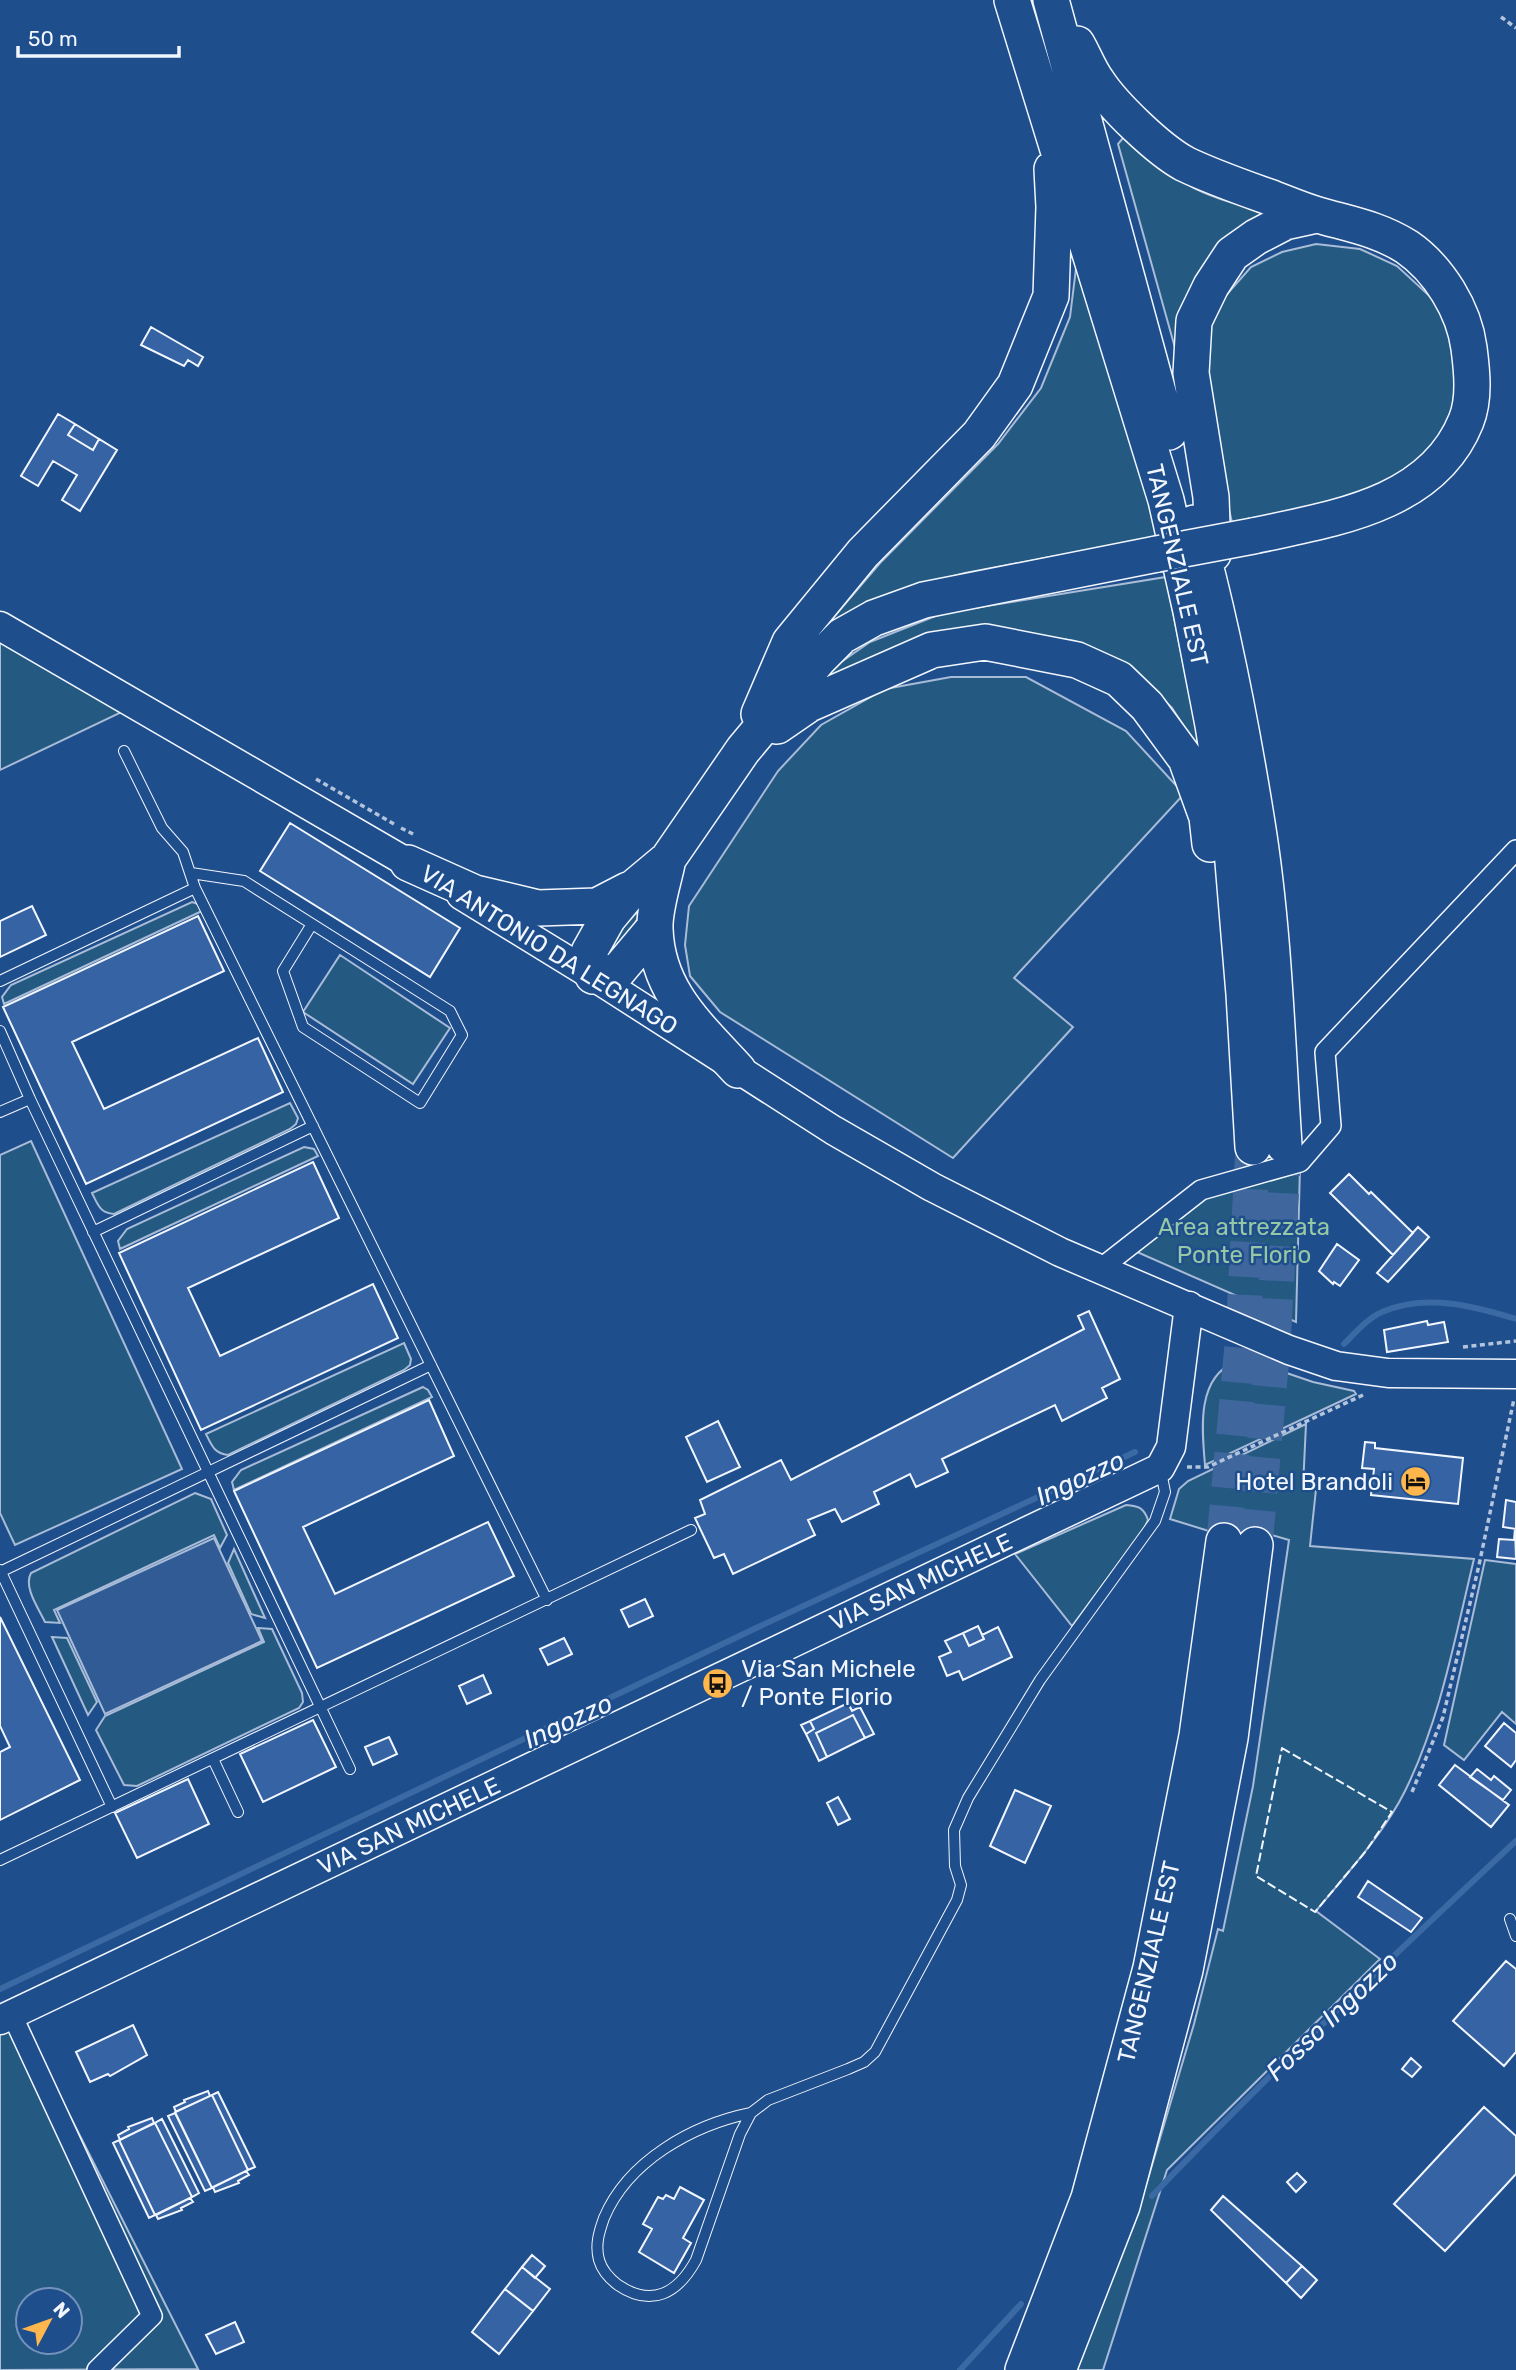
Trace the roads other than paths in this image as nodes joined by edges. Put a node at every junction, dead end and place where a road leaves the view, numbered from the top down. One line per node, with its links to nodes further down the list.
1 (1012, 0): 3 (highway, TANGENZIALE EST)
2 (1053, 0): 4 (highway); 5 (highway, TANGENZIALE EST)
3 (1050, 120): 7 (highway); 21 (highway, TANGENZIALE EST)
4 (1317, 215): 5 (highway); 7 (highway, bridge)
5 (1215, 599): 21 (highway, TANGENZIALE EST)
6 (0, 626): 10 (street, VIA ANTONIO DA LEGNAGO)
7 (743, 750): 11 (highway); 21 (highway)
8 (124, 751): 12 (lane)
9 (1516, 850): 26 (street)
10 (414, 851): 14 (highway); 17 (street, VIA ANTONIO DA LEGNAGO)
11 (668, 859): 14 (highway); 16 (highway)
12 (191, 873): 13 (lane); 15 (lane)
13 (195, 888): 18 (lane); 24 (lane)
14 (632, 889): 17 (highway)
15 (313, 924): 15 (lane)
16 (655, 927): 17 (highway); 20 (highway)
17 (593, 976): 20 (street, VIA ANTONIO DA LEGNAGO)
18 (0, 981)
19 (0, 1031): 22 (lane)
20 (738, 1070): 26 (street, VIA ANTONIO DA LEGNAGO)
21 (1250, 1076)
22 (30, 1099): 23 (lane); 25 (lane)
23 (0, 1112)
24 (313, 1126): 25 (lane); 28 (lane)
25 (93, 1232): 31 (lane)
26 (1100, 1269): 27 (street, VIA ANTONIO DA LEGNAGO)
27 (1189, 1306): 29 (street, VIA ANTONIO DA LEGNAGO); 30 (street)
28 (431, 1365): 31 (lane); 34 (lane)
29 (1516, 1374)
30 (1160, 1468): 43 (street, VIA SAN MICHELE); 44 (lane)
31 (207, 1470): 33 (lane); 35 (lane)
32 (691, 1530): 34 (lane)
33 (0, 1571): 38 (lane)
34 (547, 1600): 35 (lane)
35 (321, 1708): 36 (lane); 37 (lane)
36 (213, 1759): 38 (lane); 39 (lane)
37 (350, 1769)
38 (112, 1807): 40 (lane)
39 (238, 1812)
40 (0, 1860)
41 (1510, 1919): 42 (lane)
42 (1516, 1936)
43 (6, 2018): 45 (street)
44 (751, 2113): 44 (lane)
45 (97, 2370)
46 (1023, 2370): 47 (highway, TANGENZIALE EST)
47 (1058, 2370)

